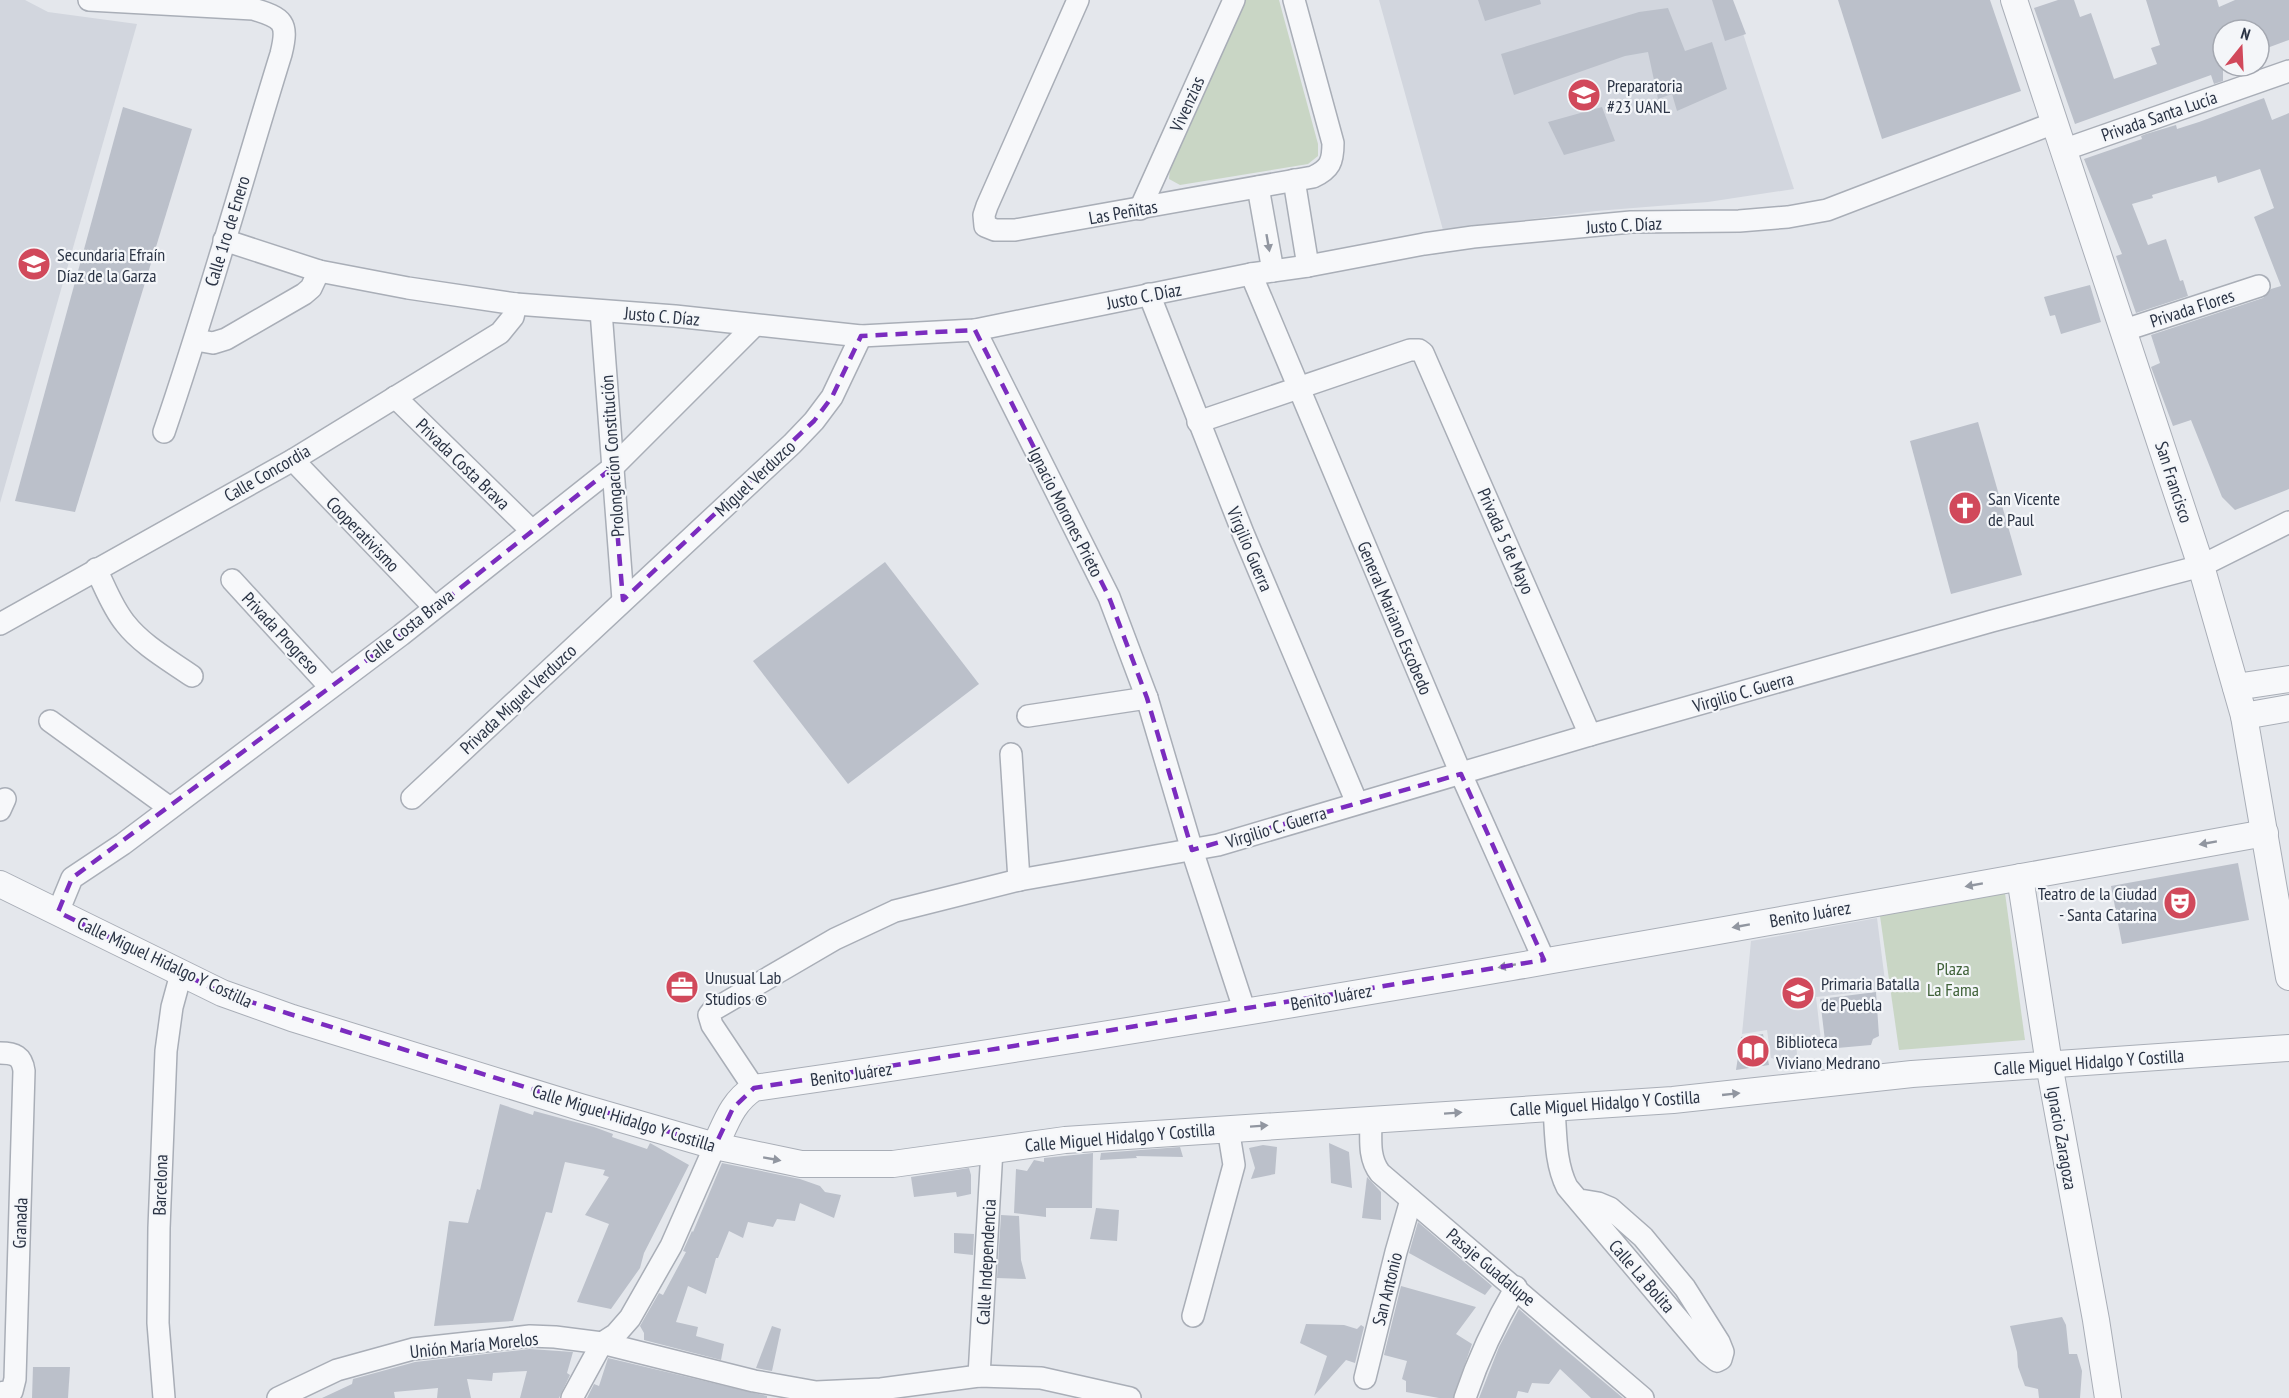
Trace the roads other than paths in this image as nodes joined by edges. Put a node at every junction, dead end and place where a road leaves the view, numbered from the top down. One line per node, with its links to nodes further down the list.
1 (89, 0): 12 (street, Calle 1ro de Enero)
2 (1078, 0): 11 (street, Las Peñitas)
3 (1234, 0): 11 (street, Vivenzias)
4 (1294, 0): 9 (street, Las Peñitas)
5 (2014, 0): 7 (street, San Francisco)
6 (2289, 71): 8 (street, Privada Santa Lucía)
7 (2054, 123): 8 (street, San Francisco); 13 (street, Justo C. Díaz)
8 (2063, 150): 23 (street, San Francisco)
9 (1294, 180): 10 (street, Las Peñitas); 13 (street)
10 (1258, 187): 11 (street, Las Peñitas); 15 (street, one-way to 15)
11 (1140, 209)
12 (224, 240): 14 (street, Justo C. Díaz); 25 (street, Calle 1ro de Enero)
13 (1308, 266): 15 (street, Justo C. Díaz)
14 (319, 271): 19 (street, Justo C. Díaz); 25 (street)
15 (1273, 271): 16 (street, Justo C. Díaz)
16 (1251, 274): 18 (street, Justo C. Díaz); 26 (street, General Mariano Escobedo)
17 (2259, 286): 23 (street, Privada Flores)
18 (1149, 294): 22 (street, Justo C. Díaz); 28 (street, Virgilio Guerra)
19 (516, 304): 20 (street, Justo C. Díaz); 27 (street, Calle Concordia)
20 (601, 311): 21 (street, Justo C. Díaz); 31 (street, Prolongación Constitución)
21 (754, 326): 24 (street, Justo C. Díaz); 31 (street, Calle Costa Brava)
22 (975, 330): 24 (street, Justo C. Díaz); 44 (street, Ignacio Morones Prieto)
23 (2125, 330): 34 (street, San Francisco)
24 (861, 336): 37 (street, Miguel Verduzco)
25 (196, 340): 29 (street, Calle 1ro de Enero)
26 (1299, 387): 28 (street); 49 (street, Privada 5 de Mayo); 51 (street, General Mariano Escobedo)
27 (395, 397): 30 (street, Calle Concordia); 33 (street, Privada Costa Brava)
28 (1198, 422): 53 (street, Virgilio Guerra)
29 (164, 432)
30 (293, 460): 35 (street, Calle Concordia); 38 (street, Cooperativismo)
31 (612, 468): 33 (street, Calle Costa Brava); 37 (street, Prolongación Constitución)
32 (2289, 522): 34 (street, Virgilio C. Guerra)
33 (531, 530): 38 (street, Calle Costa Brava)
34 (2201, 566): 43 (street, San Francisco); 49 (street, Virgilio C. Guerra)
35 (96, 569): 39 (street, Calle Concordia); 40 (street)
36 (232, 580): 42 (street, Privada Progreso)
37 (623, 600): 52 (street, Privada Miguel Verduzco)
38 (434, 607): 42 (street, Calle Costa Brava)
39 (0, 624)
40 (192, 676)
41 (2289, 679): 43 (street)
42 (330, 687): 54 (street, Calle Costa Brava)
43 (2236, 687): 47 (street, San Francisco)
44 (1147, 698): 46 (street); 56 (street, Ignacio Morones Prieto)
45 (2289, 708): 47 (street)
46 (1028, 716)
47 (2244, 716): 55 (street, San Francisco)
48 (50, 721): 54 (street)
49 (1590, 735): 51 (street, Virgilio C. Guerra)
50 (1011, 754): 58 (street)
51 (1461, 774): 53 (street, Virgilio C. Guerra); 61 (street, General Mariano Escobedo)
52 (412, 798)
53 (1357, 803): 56 (street, Virgilio C. Guerra)
54 (170, 808): 60 (street, Calle Costa Brava)
55 (2265, 833): 57 (street, Benito Juárez, one-way to 57); 63 (street, San Francisco)
56 (1192, 850): 58 (street); 64 (street, Ignacio Morones Prieto)
57 (2020, 877): 61 (street, Benito Juárez, one-way to 61); 67 (street, Ignacio Zaragoza)
58 (1018, 880): 68 (street)
59 (0, 884): 60 (street, Calle Miguel Hidalgo Y Costilla)
60 (58, 912): 62 (street, Calle Miguel Hidalgo Y Costilla)
61 (1544, 960): 64 (street, Benito Juárez, one-way to 64)
62 (181, 974): 72 (street, Calle Miguel Hidalgo Y Costilla); 84 (street, Barcelona)
63 (2289, 977)
64 (1245, 1012): 68 (street, Benito Juárez)
65 (2289, 1048): 67 (street, Calle Miguel Hidalgo Y Costilla)
66 (9, 1055): 83 (street, Granada)
67 (2049, 1064): 69 (street, Calle Miguel Hidalgo Y Costilla, one-way to 67); 90 (street, Ignacio Zaragoza)
68 (754, 1088): 72 (street)
69 (1554, 1108): 70 (street, Calle Miguel Hidalgo Y Costilla, one-way to 69); 74 (street)
70 (1371, 1119): 71 (street, Calle Miguel Hidalgo Y Costilla, one-way to 70); 75 (street, Pasaje Guadalupe)
71 (1228, 1128): 73 (street, Calle Miguel Hidalgo Y Costilla); 79 (street)
72 (715, 1146): 73 (street, Calle Miguel Hidalgo Y Costilla, one-way to 73); 80 (street)
73 (992, 1149): 81 (street, Calle Independencia)
74 (1574, 1194): 76 (street); 77 (street, Calle La Bolita)
75 (1411, 1200): 78 (street, Pasaje Guadalupe); 82 (street, San Antonio)
76 (1659, 1256): 77 (street); 77 (street, Calle La Bolita)
77 (1639, 1271)
78 (1516, 1287): 88 (street); 89 (street, Pasaje Guadalupe)
79 (1193, 1316)
80 (602, 1343): 81 (street, Unión María Morelos); 85 (street, Unión María Morelos); 86 (street)
81 (980, 1376): 87 (street)
82 (1365, 1378)
83 (6, 1392)
84 (164, 1398)
85 (278, 1398)
86 (572, 1398)
87 (1130, 1398)
88 (1465, 1398)
89 (1643, 1398)
90 (2108, 1398)

